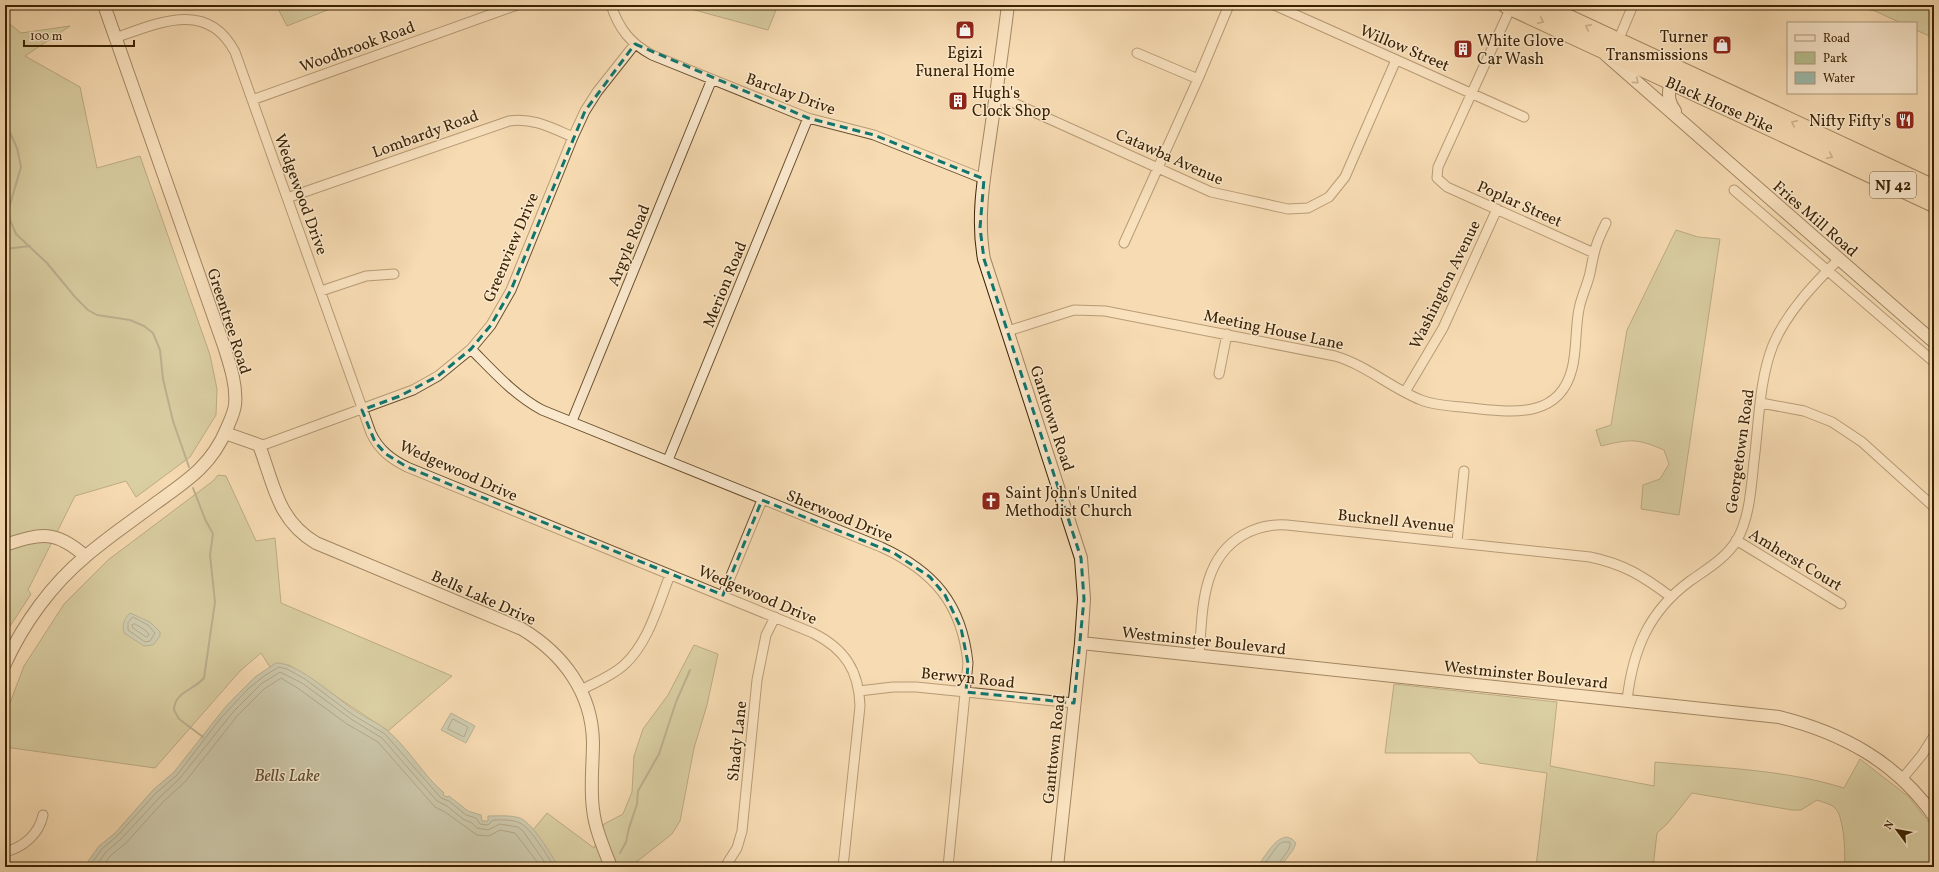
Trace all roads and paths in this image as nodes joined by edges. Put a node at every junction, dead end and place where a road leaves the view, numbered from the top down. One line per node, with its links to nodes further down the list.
1 (104, 5): 10 (street, Greentree Road)
2 (517, 5): 22 (street, Woodbrook Road)
3 (611, 5): 12 (street, Barclay Drive)
4 (1008, 5): 21 (street, Ganttown Road)
5 (1229, 5): 17 (street)
6 (1274, 5): 15 (street, Willow Street)
7 (1541, 5): 11 (highway, Black Horse Pike / NJ 42, one-way to 7)
8 (1633, 5): 11 (street)
9 (1509, 6): 13 (highway, Black Horse Pike / NJ 42, one-way to 13); 20 (street)
10 (115, 38): 22 (street, Wedgewood Drive); 53 (street, Greentree Road)
11 (1618, 41): 16 (highway, Black Horse Pike / NJ 42)
12 (634, 44): 18 (street, Barclay Drive); 26 (street, Greenview Drive)
13 (1596, 47): 19 (highway, Black Horse Pike / NJ 42); 24 (street, Fries Mill Road, one-way to 24)
14 (1137, 53): 17 (street)
15 (1396, 60): 20 (street, Willow Street); 28 (street, Catawba Avenue)
16 (1667, 64): 19 (street, Fries Mill Road); 29 (highway, Black Horse Pike / NJ 42, one-way to 16)
17 (1198, 79): 28 (street)
18 (712, 80): 25 (street, Barclay Drive); 52 (street, Argyle Road)
19 (1671, 82): 24 (street, Fries Mill Road); 27 (highway, Black Horse Pike / NJ 42, one-way to 27)
20 (1471, 92): 23 (street, Willow Street); 35 (street, Poplar Street)
21 (996, 98): 28 (street, Catawba Avenue); 30 (street, Ganttown Road)
22 (252, 100): 33 (street, Wedgewood Drive)
23 (1524, 117)
24 (1679, 117): 39 (street, Fries Mill Road)
25 (808, 118): 30 (street, Barclay Drive); 55 (street, Merion Road)
26 (573, 137): 33 (street, Lombardy Road); 46 (street, Greenview Drive)
27 (1854, 167): 29 (highway); 34 (highway, Black Horse Pike / NJ 42)
28 (1158, 168): 37 (street)
29 (1907, 176): 31 (highway, Black Horse Pike / NJ 42)
30 (984, 179): 43 (street, Ganttown Road)
31 (1934, 188)
32 (1734, 190): 40 (street, Fries Mill Road)
33 (287, 198): 42 (street, Wedgewood Drive)
34 (1934, 204)
35 (1497, 209): 38 (street, Poplar Street); 49 (street, Washington Avenue)
36 (1606, 223): 38 (street, Meeting House Lane)
37 (1124, 242)
38 (1594, 253): 49 (street, Meeting House Lane)
39 (1839, 259): 40 (street, Georgetown Road); 45 (street, Fries Mill Road)
40 (1828, 271): 47 (street, Fries Mill Road); 50 (street, Georgetown Road)
41 (394, 274): 42 (street)
42 (321, 291): 51 (street, Wedgewood Drive)
43 (1008, 331): 44 (street, Meeting House Lane); 68 (street, Ganttown Road)
44 (1227, 334): 48 (street); 49 (street, Meeting House Lane)
45 (1934, 342)
46 (471, 349): 51 (street, Greenview Drive); 52 (street, Sherwood Drive)
47 (1934, 362)
48 (1219, 374)
49 (1406, 392)
50 (1761, 403): 58 (street); 59 (street, Georgetown Road)
51 (362, 410): 54 (street, Greenview Drive); 63 (street, Wedgewood Drive)
52 (572, 422): 55 (street, Sherwood Drive)
53 (225, 433): 54 (street); 62 (street, Greentree Road)
54 (259, 445): 71 (street, Bells Lake Drive)
55 (668, 460): 57 (street, Sherwood Drive)
56 (1464, 471): 60 (street)
57 (762, 500): 64 (street); 73 (street, Sherwood Drive)
58 (1934, 507)
59 (1736, 540): 65 (street, Georgetown Road); 66 (street, Amherst Court)
60 (1457, 542): 65 (street, Bucknell Avenue); 69 (street, Bucknell Avenue)
61 (5, 545): 62 (street)
62 (85, 556): 70 (street, Greentree Road)
63 (670, 574): 64 (street, Wedgewood Drive); 71 (street)
64 (723, 596): 67 (street, Wedgewood Drive)
65 (1671, 596): 74 (street, Georgetown Road)
66 (1841, 604)
67 (774, 617): 72 (street, Wedgewood Drive); 82 (street, Shady Lane)
68 (1081, 643): 69 (street, Westminster Boulevard); 75 (street, Ganttown Road)
69 (1199, 655): 74 (street, Westminster Boulevard)
70 (5, 664)
71 (581, 690): 81 (street, Bells Lake Drive)
72 (859, 691): 73 (street, Berwyn Road); 83 (street, Wedgewood Drive)
73 (966, 692): 75 (street, Berwyn Road); 84 (street, Sherwood Drive)
74 (1628, 700): 77 (street, Westminster Boulevard)
75 (1074, 704): 85 (street, Ganttown Road)
76 (1934, 736): 77 (street)
77 (1902, 779): 79 (street, Westminster Boulevard)
78 (43, 815): 80 (street)
79 (1934, 816)
80 (5, 852)
81 (611, 867)
82 (725, 867)
83 (843, 867)
84 (948, 867)
85 (1057, 867)

